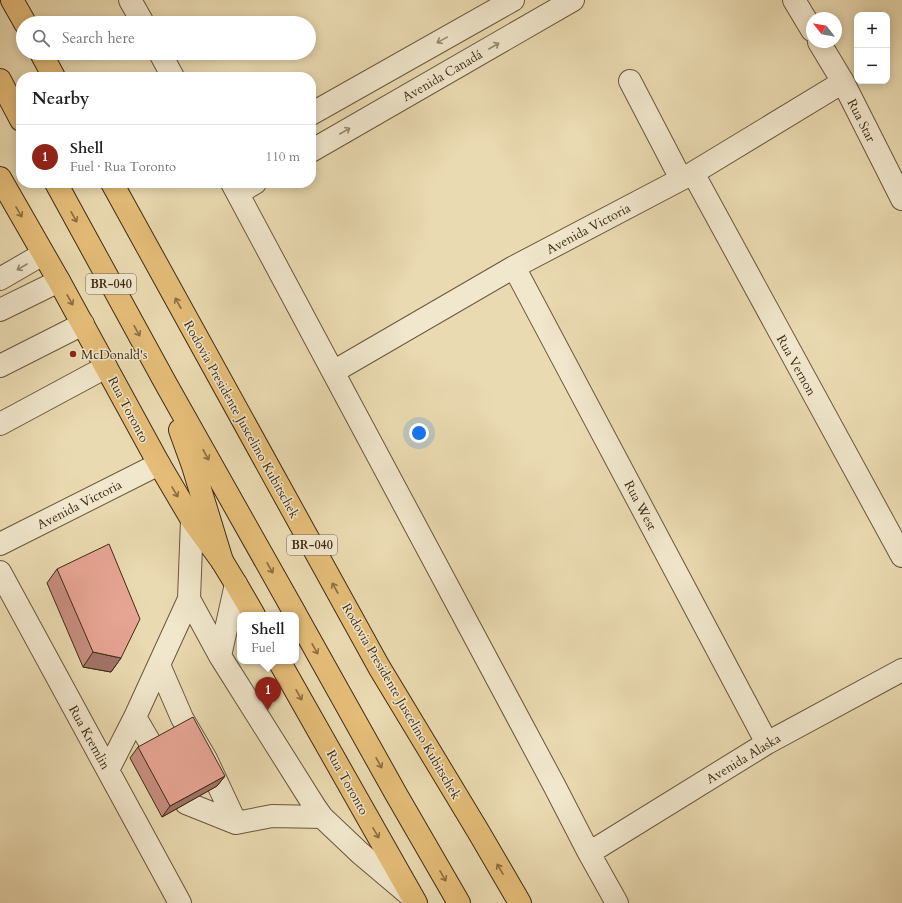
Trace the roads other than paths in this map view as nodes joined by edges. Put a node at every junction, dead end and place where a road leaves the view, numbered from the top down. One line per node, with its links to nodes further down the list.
1 (12, 0): 6 (main road)
2 (130, 0): 7 (street)
3 (513, 0): 18 (street, one-way to 18)
4 (574, 0): 19 (street, Avenida Canadá, one-way to 4)
5 (794, 0): 8 (street)
6 (21, 16)
7 (139, 16)
8 (806, 20)
9 (823, 48): 16 (street, Rua Star)
10 (45, 60): 12 (main road)
11 (164, 60): 13 (street)
12 (51, 72)
13 (170, 72)
14 (0, 80): 17 (main road)
15 (630, 81): 20 (street, Rua Vernon)
16 (843, 82): 20 (street, Avenida Victoria); 25 (street, Rua Star)
17 (16, 110)
18 (316, 111)
19 (316, 148)
20 (687, 176): 27 (street, Avenida Victoria); 40 (street, Rua Vernon)
21 (0, 178): 26 (main road, Rua Toronto, one-way to 26)
22 (59, 188): 35 (main road, BR-040, one-way to 35)
23 (115, 188): 63 (main road, Rodovia Presidente Juscelino Kubitschek / BR-040, one-way to 23)
24 (243, 188): 34 (street)
25 (902, 199)
26 (43, 254): 28 (street, one-way to 28); 29 (main road, Rua Toronto)
27 (514, 267): 34 (street, Avenida Victoria); 53 (street, Rua West)
28 (0, 279)
29 (59, 281): 30 (street); 31 (main road, Rua Toronto, one-way to 31)
30 (0, 310)
31 (83, 324): 32 (street); 33 (main road, Rua Toronto)
32 (0, 366)
33 (106, 367): 36 (street); 37 (main road, Rua Toronto)
34 (333, 372): 59 (street)
35 (166, 384): 41 (main road); 46 (main road, BR-040, one-way to 46)
36 (0, 424)
37 (159, 464): 38 (main road, Rua Toronto, one-way to 38); 39 (street, Avenida Victoria)
38 (192, 520): 41 (main road, Rua Toronto); 44 (street)
39 (0, 544)
40 (902, 556)
41 (222, 562): 43 (main road, Rua Toronto)
42 (0, 572): 55 (street, Rua Kremlin)
43 (236, 584): 45 (main road, Rua Toronto); 48 (street)
44 (189, 599): 48 (street); 50 (street)
45 (252, 612)
46 (294, 612)
47 (299, 620): 62 (main road, BR-040, one-way to 62)
48 (220, 656): 57 (street)
49 (282, 664): 60 (main road, Rua Toronto, one-way to 60)
50 (159, 665): 52 (street); 58 (street)
51 (902, 670): 53 (street, Avenida Alaska)
52 (135, 717): 54 (street); 55 (street)
53 (767, 743): 59 (street, Avenida Alaska)
54 (152, 746)
55 (108, 770): 61 (street, Rua Kremlin)
56 (186, 804): 58 (street)
57 (322, 817): 58 (street); 60 (street)
58 (236, 823)
59 (589, 853): 64 (street)
60 (415, 901)
61 (180, 903)
62 (459, 903)
63 (520, 903)
64 (617, 903)

